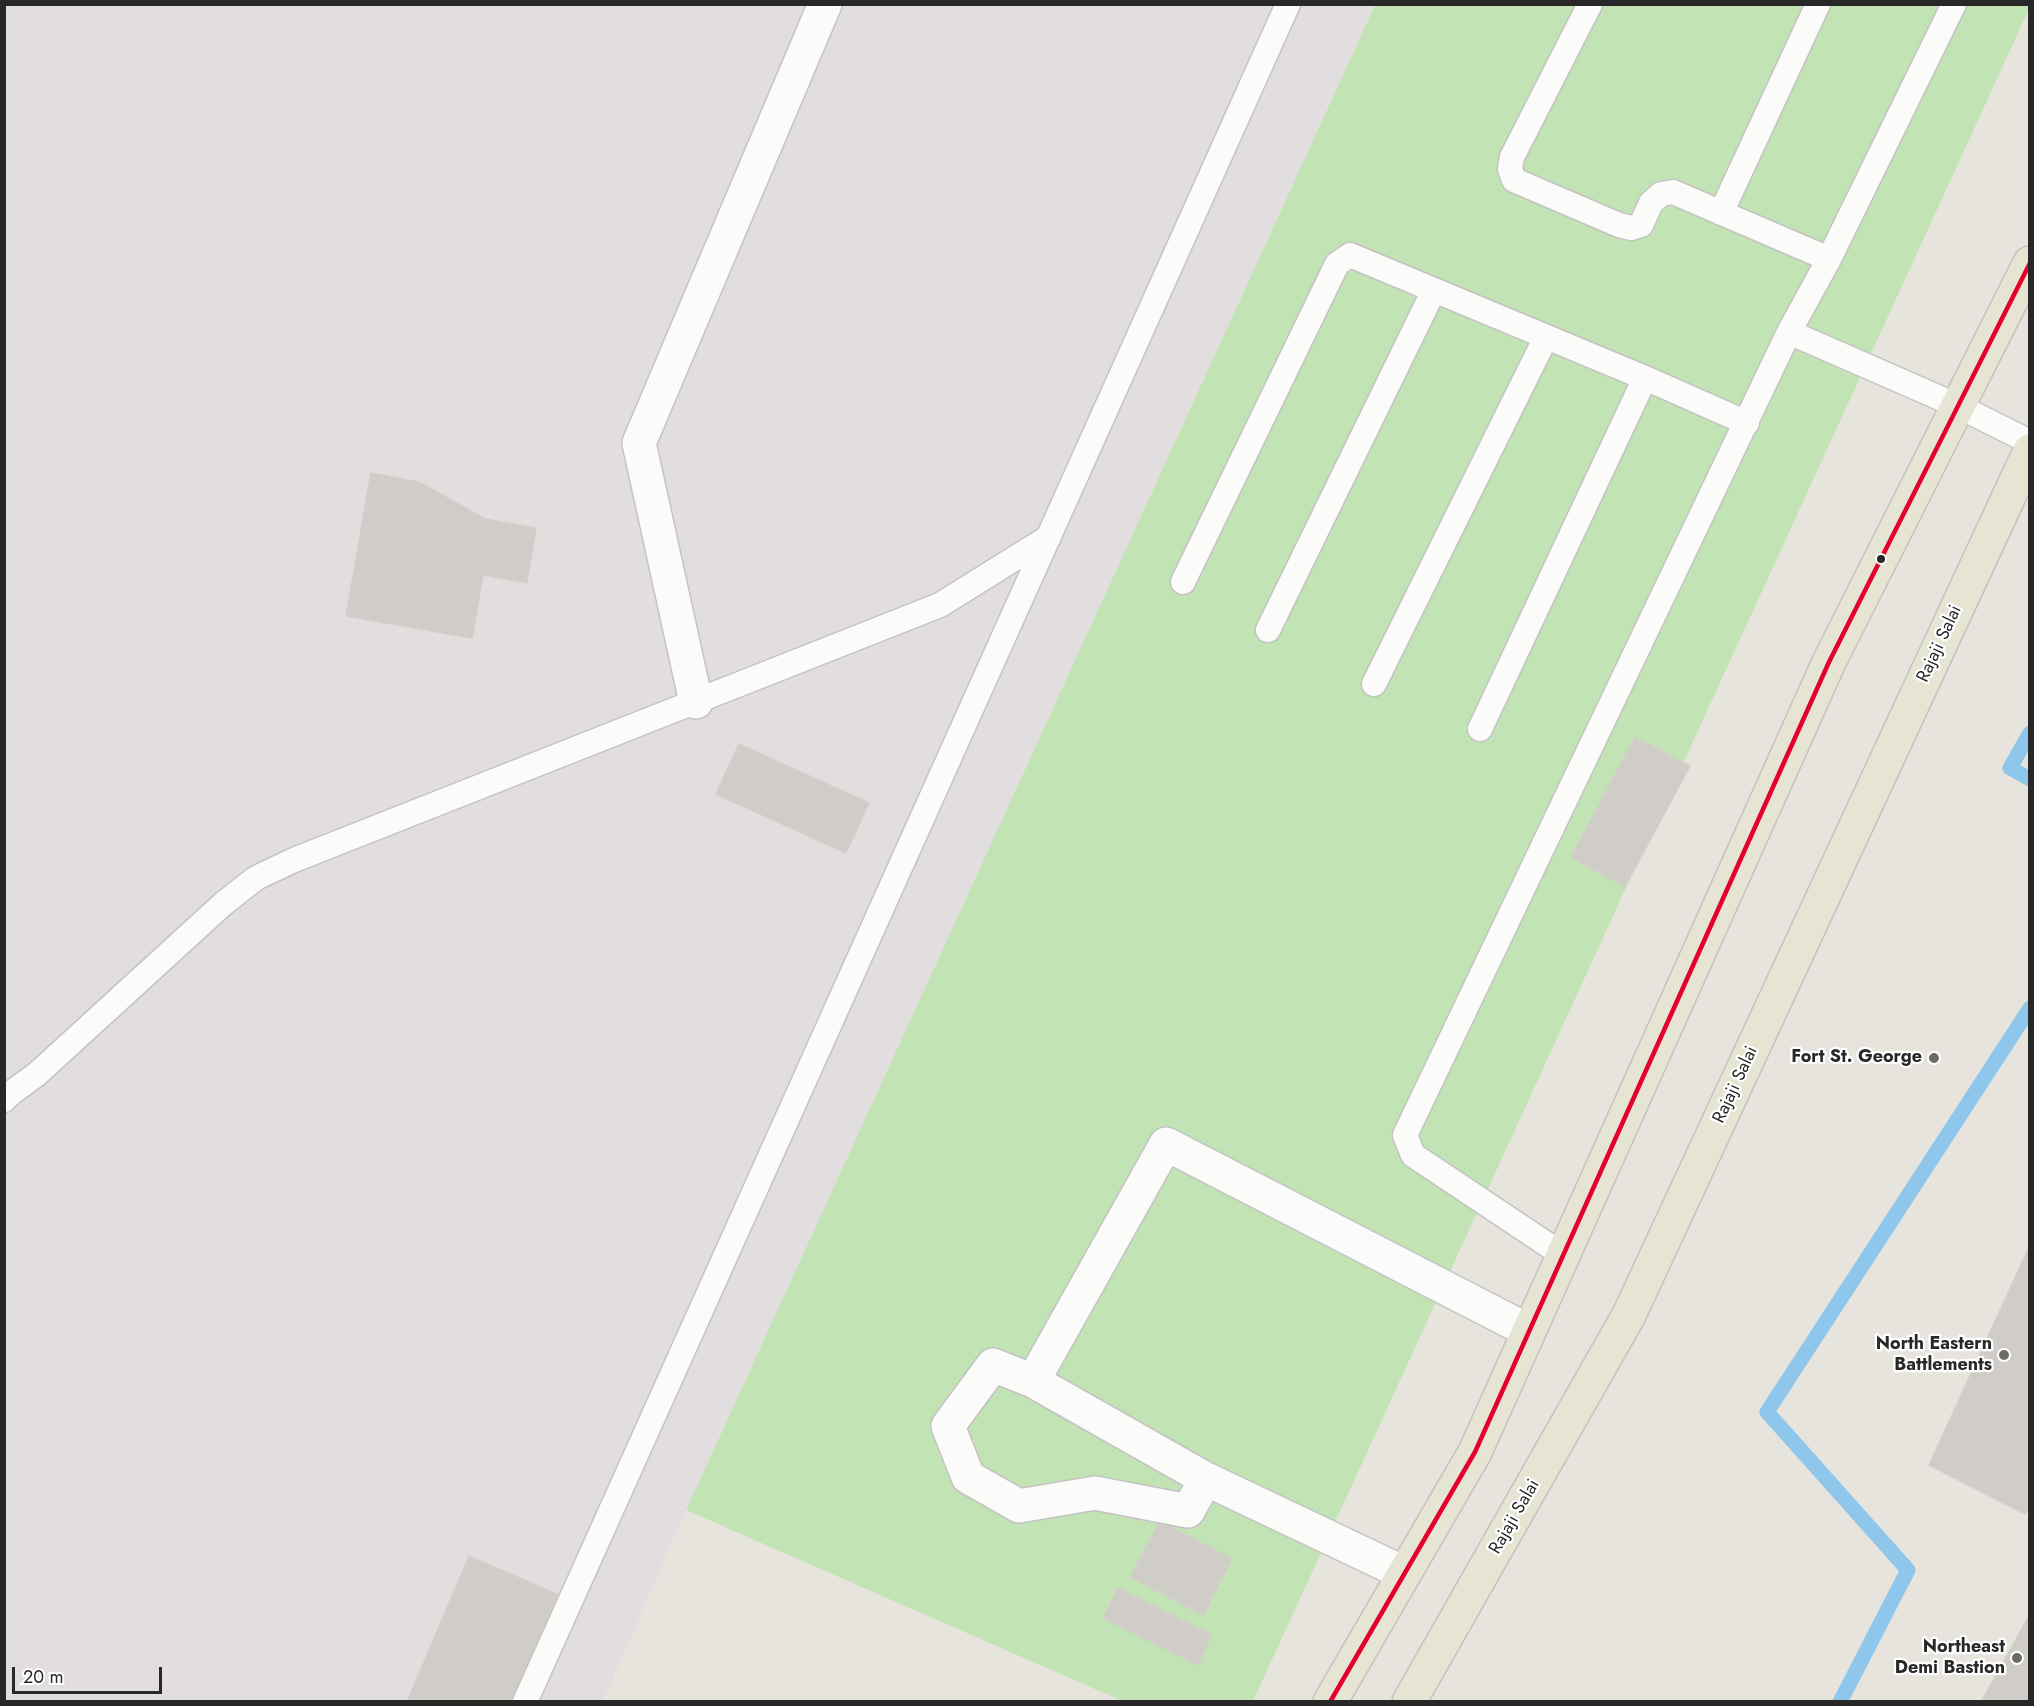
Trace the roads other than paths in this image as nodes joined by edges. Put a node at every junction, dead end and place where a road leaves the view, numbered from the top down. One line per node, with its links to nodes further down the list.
1 (825, 4): 21 (street)
2 (1288, 4): 17 (lane)
3 (1590, 4): 6 (lane)
4 (1818, 4): 6 (lane)
5 (1954, 4): 7 (lane)
6 (1721, 213): 7 (lane)
7 (1828, 259): 10 (lane)
8 (2030, 263): 13 (main road)
9 (1434, 290): 11 (lane); 18 (lane); 19 (lane)
10 (1789, 332): 13 (lane); 14 (lane)
11 (1546, 337): 12 (lane); 20 (lane)
12 (1645, 378): 14 (lane); 22 (lane)
13 (1958, 406): 15 (lane); 24 (main road)
14 (1747, 423): 24 (lane)
15 (2030, 442)
16 (2030, 451): 31 (main road, Rajaji Salai)
17 (1049, 537): 21 (lane); 29 (lane)
18 (1183, 582)
19 (1268, 630)
20 (1374, 684)
21 (696, 702): 23 (lane)
22 (1480, 729)
23 (4, 1100)
24 (1563, 1255): 25 (main road)
25 (1529, 1331): 26 (street); 28 (main road)
26 (1033, 1382): 27 (street); 27 (street)
27 (1206, 1479): 28 (street)
28 (1404, 1572): 30 (main road)
29 (525, 1701)
30 (1330, 1701)
31 (1409, 1701)

